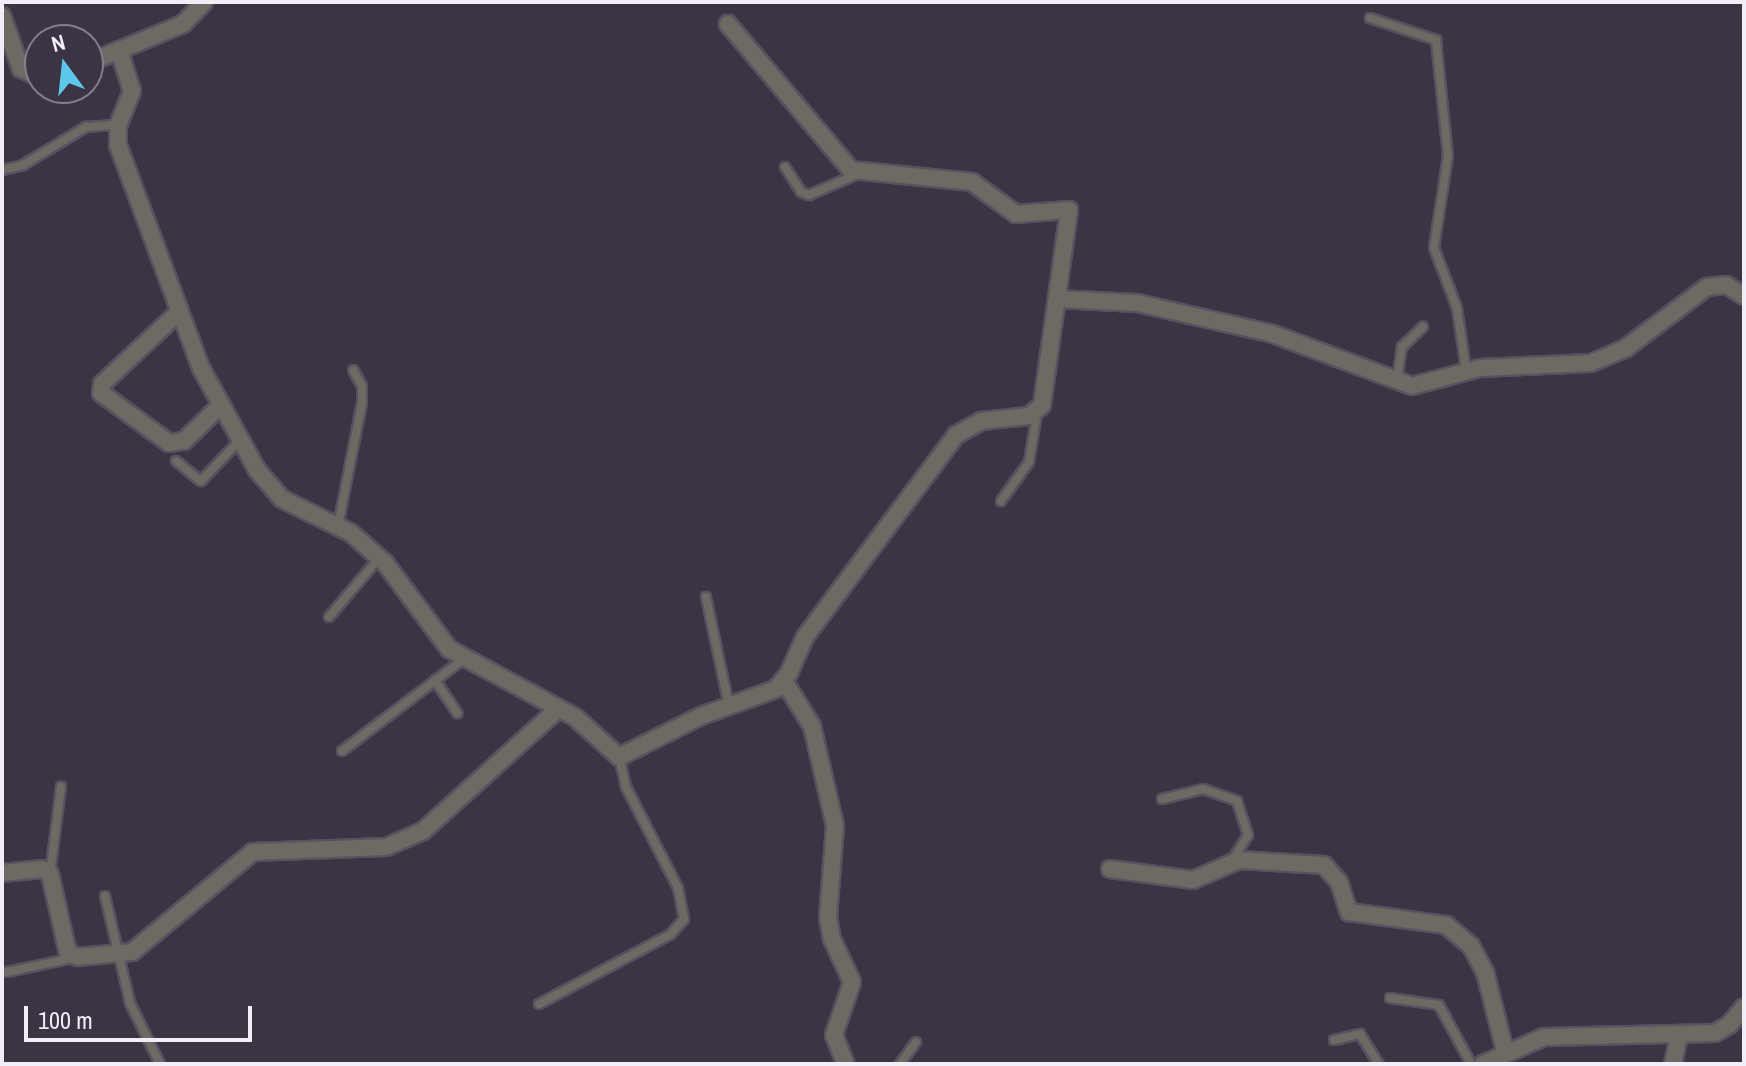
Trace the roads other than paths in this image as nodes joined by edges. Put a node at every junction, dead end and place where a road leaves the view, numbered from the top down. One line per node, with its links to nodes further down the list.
1 (204, 2): 5 (street)
2 (2, 16): 7 (street)
3 (1370, 18): 17 (lane)
4 (728, 24): 11 (street)
5 (119, 50): 6 (street); 8 (street)
6 (104, 56)
7 (24, 70)
8 (118, 125): 10 (lane); 14 (street)
9 (785, 167): 11 (lane)
10 (2, 170)
11 (861, 173): 13 (street)
12 (1744, 296): 17 (street)
13 (1057, 299): 18 (street); 20 (street)
14 (180, 311): 19 (street); 19 (street)
15 (1423, 327): 18 (lane)
16 (353, 370): 24 (lane)
17 (1466, 370): 18 (street)
18 (1397, 382)
19 (221, 405): 21 (street)
20 (1037, 413): 23 (lane); 30 (street)
21 (240, 440): 22 (lane); 24 (street)
22 (176, 461)
23 (1001, 501)
24 (338, 526): 25 (street)
25 (379, 558): 27 (lane); 28 (street)
26 (706, 597): 31 (lane)
27 (329, 617)
28 (465, 658): 29 (lane); 32 (street)
29 (435, 680): 33 (lane); 34 (lane)
30 (784, 681): 31 (street); 54 (street)
31 (729, 706): 35 (street)
32 (559, 708): 35 (street); 43 (street)
33 (457, 713)
34 (342, 751)
35 (619, 757): 47 (lane)
36 (61, 787): 41 (lane)
37 (1162, 799): 38 (lane)
38 (1230, 863): 39 (street); 52 (street)
39 (1110, 869)
40 (2, 873): 41 (street)
41 (50, 874): 44 (street)
42 (105, 896): 43 (lane)
43 (118, 956): 44 (street); 53 (lane)
44 (78, 957): 45 (lane)
45 (7, 972)
46 (1390, 998): 57 (lane)
47 (539, 1004)
48 (1744, 1007): 49 (street)
49 (1679, 1035): 52 (street); 59 (street)
50 (1334, 1040): 56 (lane)
51 (916, 1042): 55 (lane)
52 (1505, 1051): 58 (street)
53 (160, 1064)
54 (846, 1064)
55 (900, 1064)
56 (1379, 1064)
57 (1471, 1064)
58 (1483, 1064)
59 (1673, 1064)

